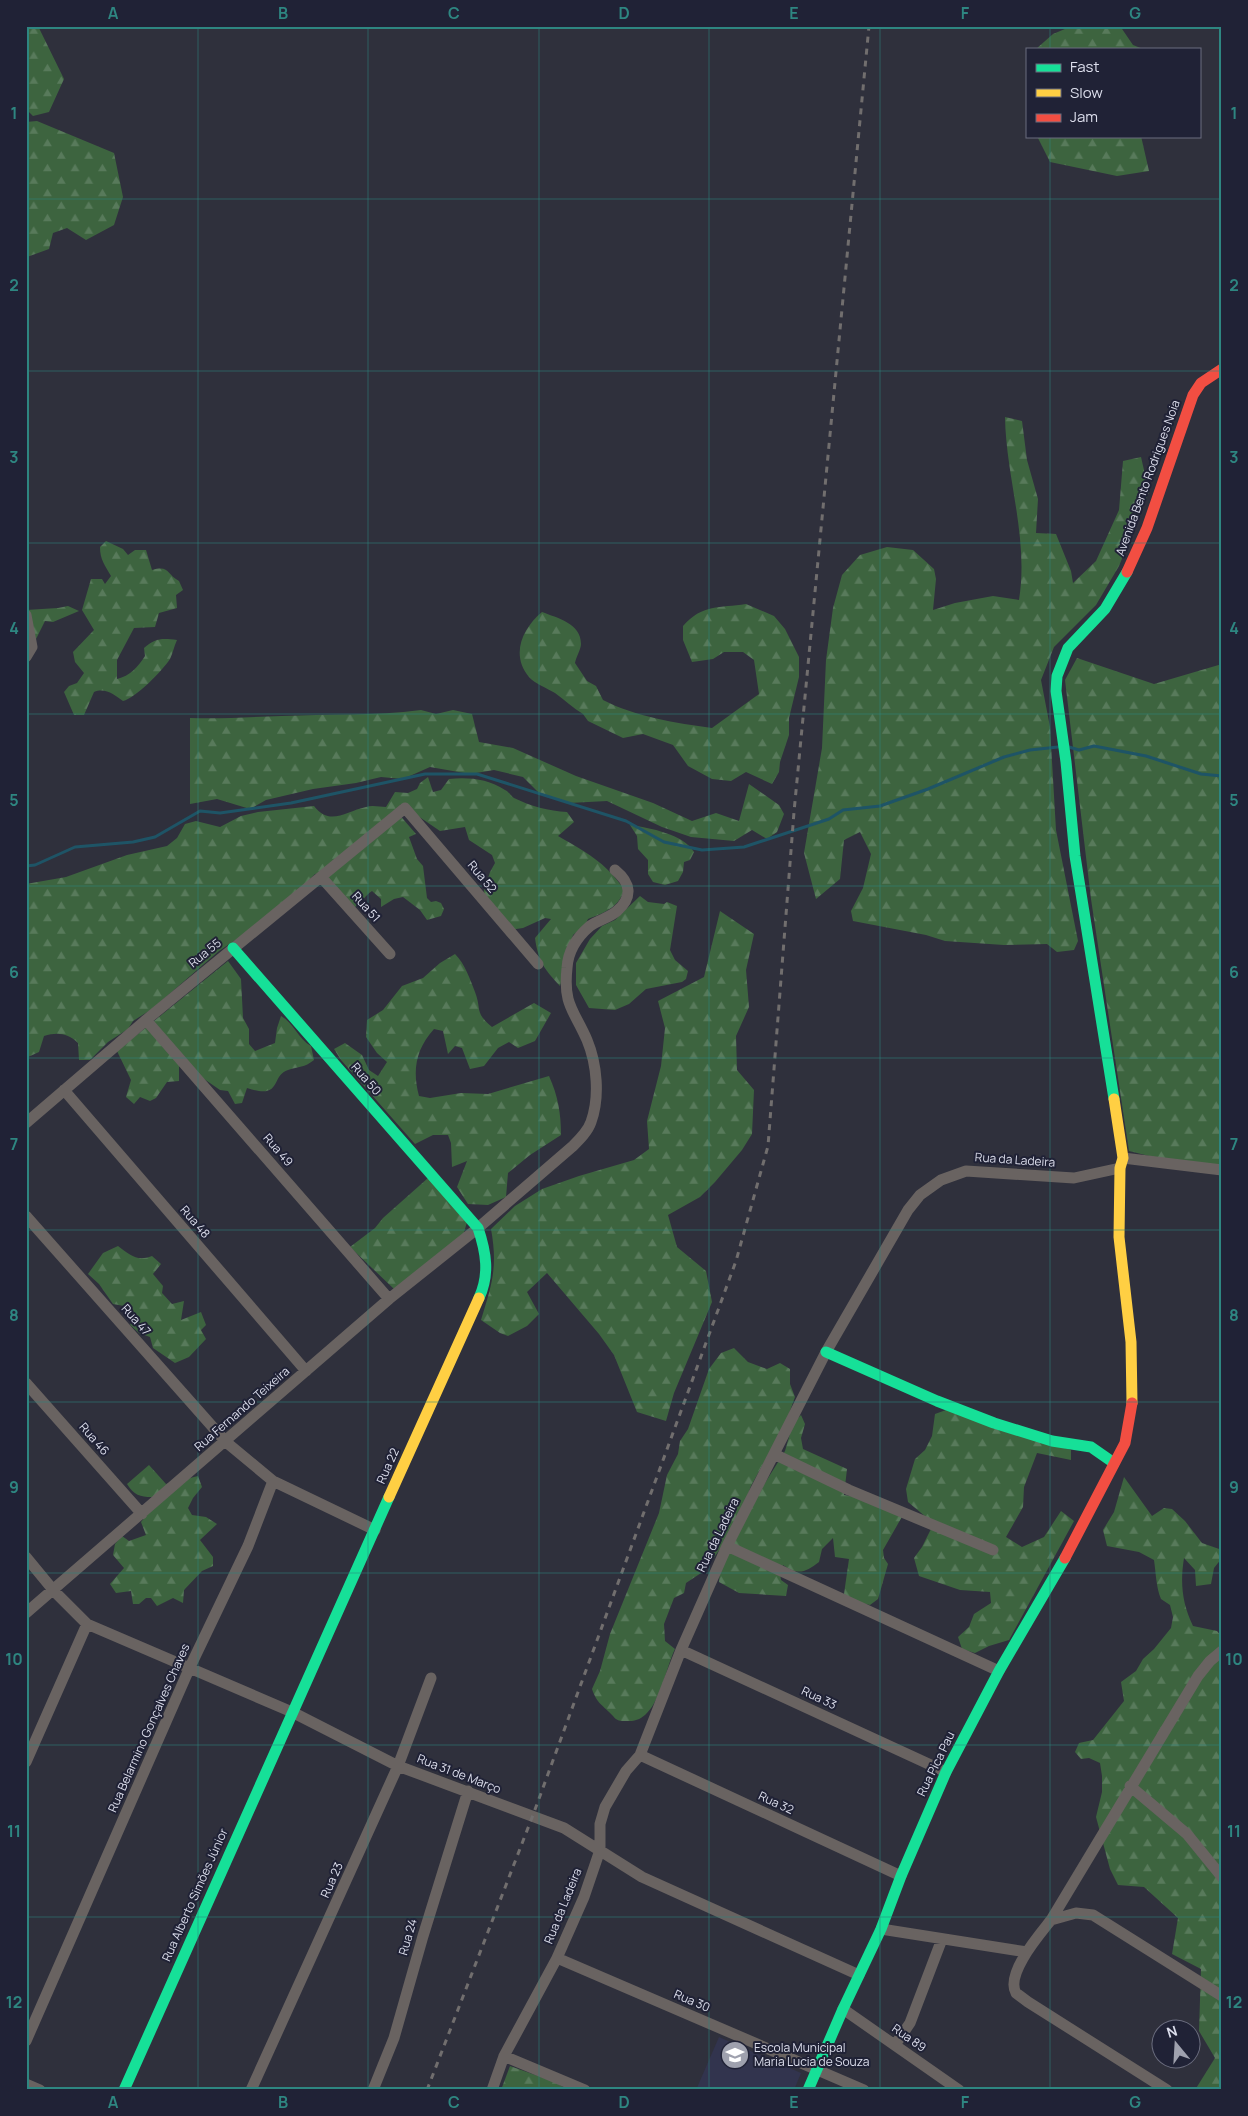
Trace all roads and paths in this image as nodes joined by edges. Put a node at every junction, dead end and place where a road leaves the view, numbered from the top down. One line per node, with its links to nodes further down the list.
1 (1222, 369): 13 (street, Avenida Bento Rodrigues Noia)
2 (26, 615): 3 (street)
3 (26, 657)
4 (405, 808): 6 (street, Rua 55); 9 (street, Rua 52)
5 (615, 870): 16 (street, Rua Fernando Teixeira)
6 (322, 878): 7 (street, Rua 55); 8 (street, Rua 51)
7 (233, 948): 10 (street, Rua 55); 16 (street, Rua 50)
8 (390, 954)
9 (538, 964)
10 (146, 1020): 11 (street, Rua 55); 17 (street, Rua 49)
11 (64, 1090): 12 (street, Rua 55); 19 (street, Rua 48)
12 (26, 1123)
13 (1122, 1163): 14 (street, Rua da Ladeira); 18 (street, Rua da Ladeira); 23 (street, Rua Pica Pau)
14 (1222, 1170)
15 (26, 1216): 21 (street, Rua 47)
16 (478, 1228): 17 (street, Rua Fernando Teixeira); 26 (street, Rua 22)
17 (389, 1299): 19 (street, Rua Fernando Teixeira)
18 (826, 1352): 22 (street, Rua da Ladeira); 23 (street)
19 (306, 1371): 21 (street, Rua Fernando Teixeira)
20 (26, 1383): 25 (street, Rua 46)
21 (226, 1442): 24 (street); 25 (street, Rua Fernando Teixeira)
22 (774, 1454): 27 (street, Rua da Ladeira); 28 (street)
23 (1114, 1463): 36 (street, Rua Pica Pau)
24 (273, 1481): 26 (street); 35 (street, Rua Belarmino Gonçalves Chaves)
25 (142, 1514): 30 (street, Rua Fernando Teixeira)
26 (375, 1530): 38 (street, Rua 22)
27 (727, 1546): 33 (street, Rua da Ladeira); 36 (street)
28 (993, 1550)
29 (26, 1557): 30 (street, Rua 31 de Março)
30 (54, 1590): 31 (street, Rua Fernando Teixeira); 32 (street, Rua 31 de Março)
31 (26, 1613)
32 (87, 1624): 35 (street, Rua 31 de Março); 40 (street)
33 (680, 1650): 39 (street, Rua da Ladeira); 42 (street, Rua 33)
34 (1222, 1651): 43 (street)
35 (190, 1667): 38 (street, Rua 31 de Março); 56 (street, Rua Belarmino Gonçalves Chaves)
36 (999, 1671): 42 (street, Rua Pica Pau)
37 (431, 1678): 41 (street, Rua 23)
38 (292, 1712): 41 (street, Rua 31 de Março); 62 (street, Rua Alberto Simões Júnior)
39 (640, 1755): 45 (street, Rua da Ladeira); 46 (street, Rua 32)
40 (26, 1762)
41 (398, 1766): 44 (street, Rua 31 de Março); 63 (street, Rua 23)
42 (946, 1772): 46 (street, Rua Pica Pau)
43 (1130, 1786): 47 (street); 48 (street)
44 (468, 1791): 45 (street, Rua 31 de Março); 64 (street, Rua 24)
45 (600, 1850): 52 (street, Rua da Ladeira); 53 (street, Rua 31 de Março)
46 (901, 1876): 49 (street, Rua Pica Pau)
47 (1222, 1877)
48 (1051, 1920): 51 (street); 54 (street)
49 (881, 1929): 50 (street); 53 (street, Rua Pica Pau)
50 (942, 1939): 51 (street); 57 (street)
51 (1027, 1952): 70 (street)
52 (557, 1958): 58 (street, Rua da Ladeira); 59 (street, Rua 30)
53 (859, 1975): 55 (street, Rua Pica Pau)
54 (1222, 1996)
55 (843, 2009): 57 (street, Rua 89); 59 (street, Rua Pica Pau)
56 (26, 2041)
57 (895, 2045): 69 (street, Rua 89)
58 (504, 2056): 65 (street, Rua da Ladeira); 66 (street)
59 (816, 2070): 67 (street, Rua Pica Pau); 68 (street, Rua 30)
60 (26, 2084): 61 (street)
61 (40, 2090)
62 (124, 2090)
63 (251, 2090)
64 (373, 2090)
65 (492, 2090)
66 (585, 2090)
67 (808, 2090)
68 (864, 2090)
69 (959, 2090)
70 (1167, 2090)

